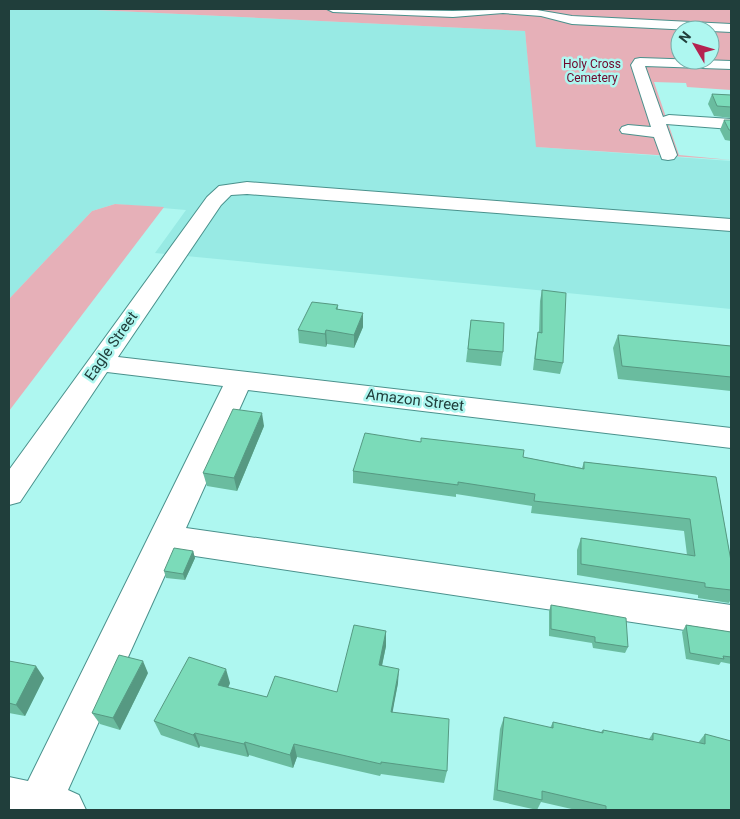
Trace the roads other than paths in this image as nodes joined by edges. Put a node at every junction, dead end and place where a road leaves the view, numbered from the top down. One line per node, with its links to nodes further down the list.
1 (333, 9): 2 (street)
2 (338, 9): 4 (street)
3 (659, 9): 8 (street)
4 (453, 14): 5 (street); 6 (street)
5 (572, 20): 7 (street); 8 (street)
6 (500, 23)
7 (528, 24)
8 (663, 24): 9 (street)
9 (731, 28)
10 (731, 65): 12 (street)
11 (731, 124): 12 (street)
12 (664, 126): 13 (street); 14 (street)
13 (628, 130)
14 (668, 155)
15 (731, 225): 16 (street, Eagle Street)
16 (99, 363): 17 (street, Amazon Street); 19 (street, Eagle Street)
17 (240, 379): 18 (street, Amazon Street); 20 (street)
18 (731, 438)
19 (9, 493)
20 (165, 538): 21 (street); 22 (street)
21 (731, 621)
22 (37, 806)

